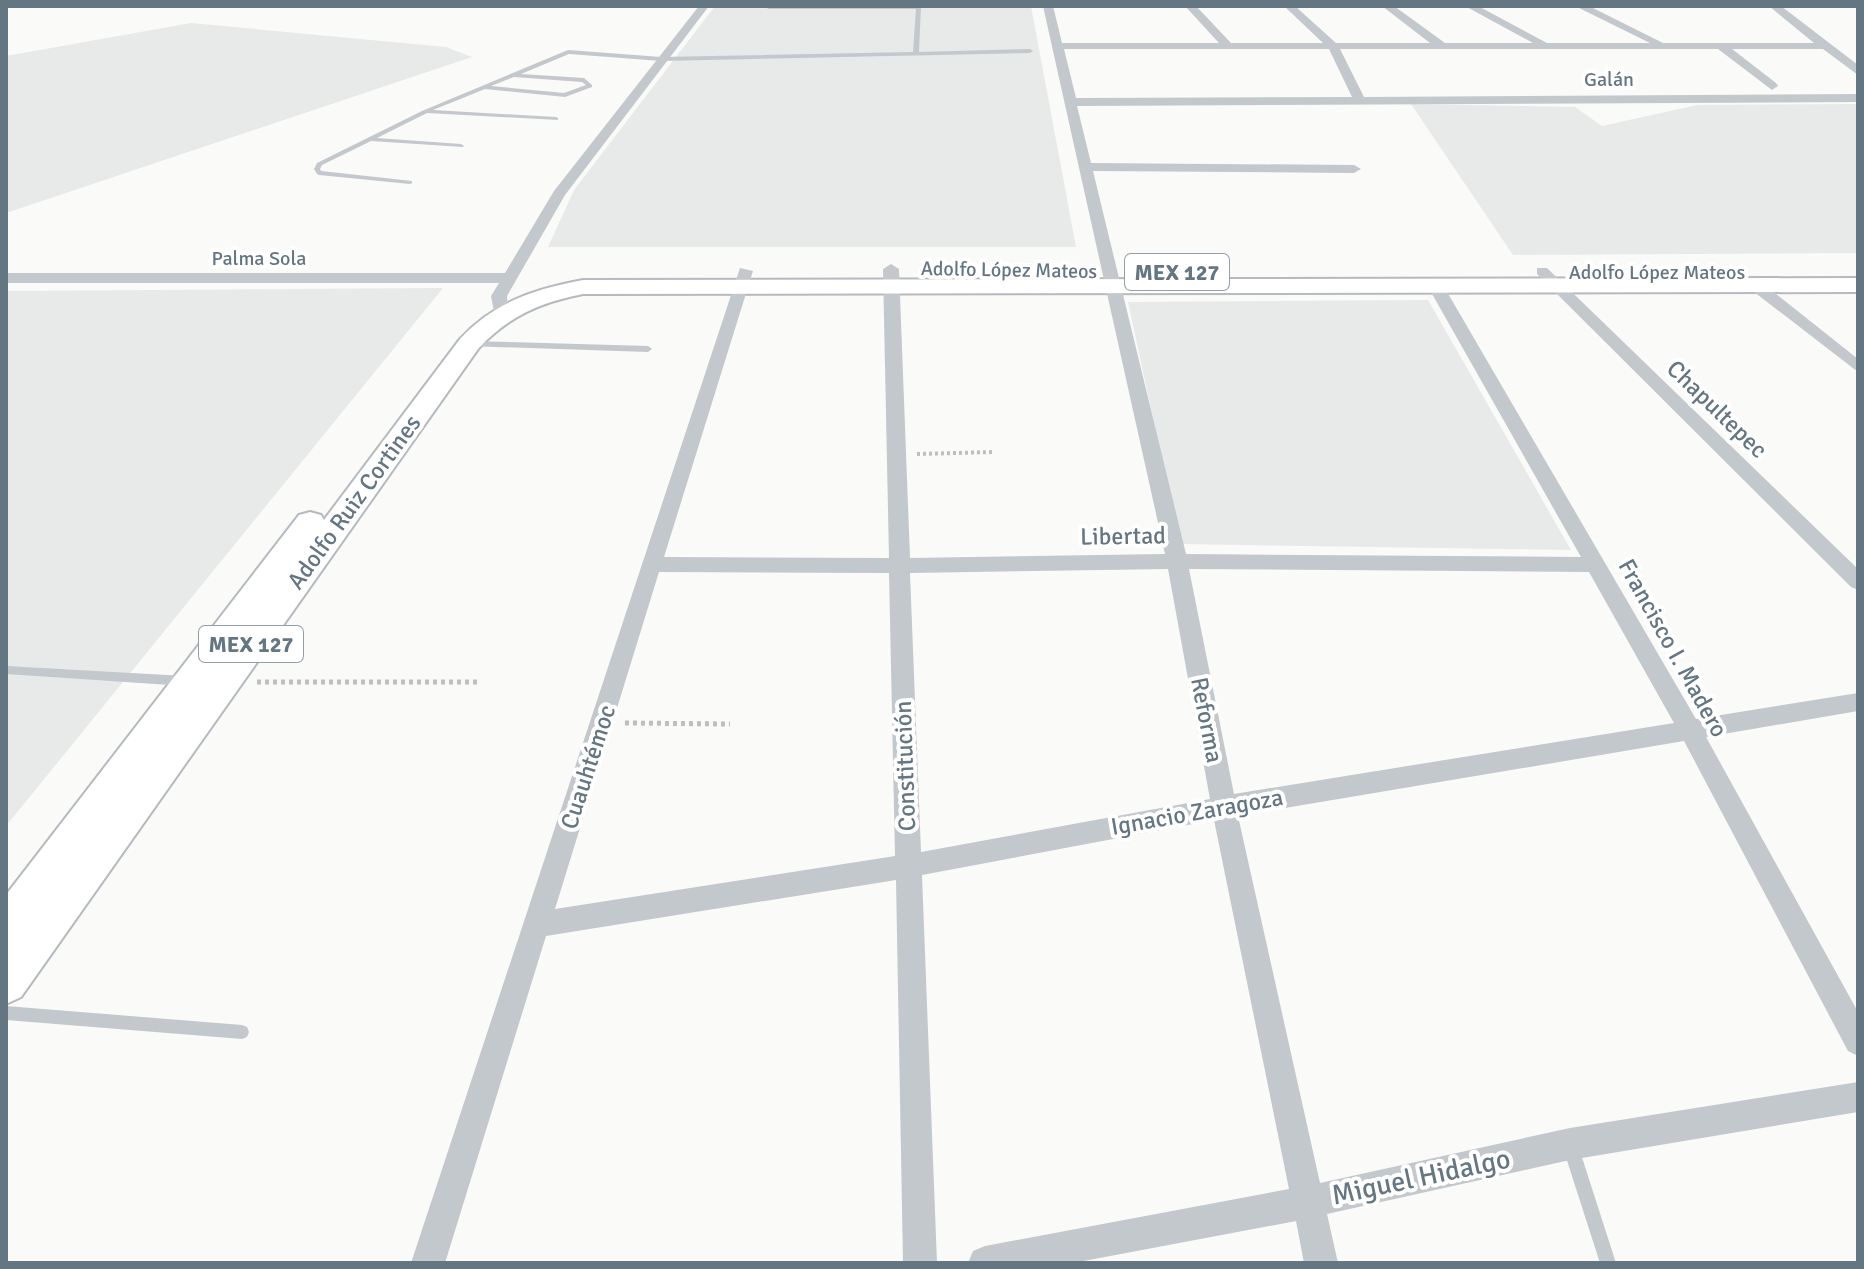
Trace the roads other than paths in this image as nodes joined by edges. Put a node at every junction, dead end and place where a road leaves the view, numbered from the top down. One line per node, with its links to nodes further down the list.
1 (704, 6): 20 (street, Adolfo Ruiz Cortines)
2 (1048, 6): 10 (street, Reforma)
3 (1190, 6): 11 (street)
4 (1289, 6): 12 (street)
5 (1387, 6): 13 (street)
6 (1470, 6): 14 (street)
7 (1580, 6): 15 (street)
8 (1774, 6): 17 (street)
9 (768, 7): 19 (lane)
10 (1057, 46): 11 (street); 27 (street, Reforma)
11 (1228, 46): 12 (street)
12 (1333, 46): 13 (street); 26 (street)
13 (1442, 46): 14 (street)
14 (1547, 46): 15 (street)
15 (1667, 46): 16 (street)
16 (1721, 46): 17 (street); 23 (street)
17 (1822, 46): 21 (street)
18 (1030, 51): 19 (lane)
19 (916, 54): 20 (lane)
20 (661, 59): 22 (lane); 44 (street, Adolfo Ruiz Cortines)
21 (1856, 67)
22 (514, 75): 24 (lane); 24 (lane)
23 (1772, 86)
24 (484, 87): 28 (lane)
25 (1858, 98): 26 (street, Galán)
26 (1360, 101): 27 (street, Galán)
27 (1070, 102): 32 (street, Reforma)
28 (424, 112): 29 (lane); 30 (lane)
29 (556, 119)
30 (369, 139): 31 (lane); 34 (lane)
31 (461, 146)
32 (1084, 167): 33 (street); 40 (street, Reforma)
33 (1354, 169)
34 (410, 182)
35 (1858, 272): 38 (main road, Adolfo López Mateos / MEX 127)
36 (891, 277): 39 (main road, Adolfo López Mateos / MEX 127); 40 (main road, Adolfo López Mateos / MEX 127); 51 (street, Constitución)
37 (6, 278): 44 (street, Palma Sola)
38 (1549, 278): 40 (main road, Adolfo López Mateos / MEX 127); 41 (main road, Adolfo López Mateos / MEX 127); 42 (main road, Adolfo López Mateos / MEX 127); 52 (street, Chapultepec)
39 (742, 279): 44 (main road, Adolfo López Mateos / MEX 127); 49 (street, Cuauhtémoc)
40 (1110, 279): 41 (main road, Adolfo López Mateos / MEX 127); 48 (street, Reforma)
41 (1435, 285): 50 (street, Francisco I. Madero)
42 (1755, 285): 43 (main road, Adolfo López Mateos / MEX 127); 47 (street)
43 (1858, 285)
44 (504, 296): 45 (main road, Adolfo Ruiz Cortines / MEX 127); 54 (main road, Adolfo Ruiz Cortines / MEX 127)
45 (469, 344): 46 (lane); 54 (main road, Adolfo Ruiz Cortines / MEX 127)
46 (648, 349)
47 (1858, 367)
48 (1177, 561): 50 (street, Libertad); 51 (street, Libertad); 57 (street, Reforma)
49 (651, 564): 51 (street, Libertad); 59 (street, Cuauhtémoc)
50 (1597, 565): 56 (street, Francisco I. Madero)
51 (899, 566): 58 (street, Constitución)
52 (1858, 582)
53 (6, 670): 54 (lane)
54 (208, 681): 60 (main road, Adolfo Ruiz Cortines / MEX 127)
55 (1858, 702): 56 (street, Ignacio Zaragoza)
56 (1690, 730): 57 (street, Ignacio Zaragoza); 63 (street, Francisco I. Madero)
57 (1224, 807): 58 (street, Ignacio Zaragoza); 66 (street, Reforma)
58 (908, 866): 59 (street, Ignacio Zaragoza); 68 (street, Constitución)
59 (536, 925): 67 (street, Cuauhtémoc)
60 (10, 957)
61 (6, 1013): 62 (lane)
62 (242, 1032)
63 (1858, 1041)
64 (1858, 1097): 65 (street, Miguel Hidalgo)
65 (1570, 1144): 66 (street, Miguel Hidalgo); 71 (lane)
66 (1308, 1202): 69 (street, Miguel Hidalgo); 70 (street, Reforma)
67 (428, 1263)
68 (920, 1263)
69 (985, 1263)
70 (1321, 1263)
71 (1608, 1263)

